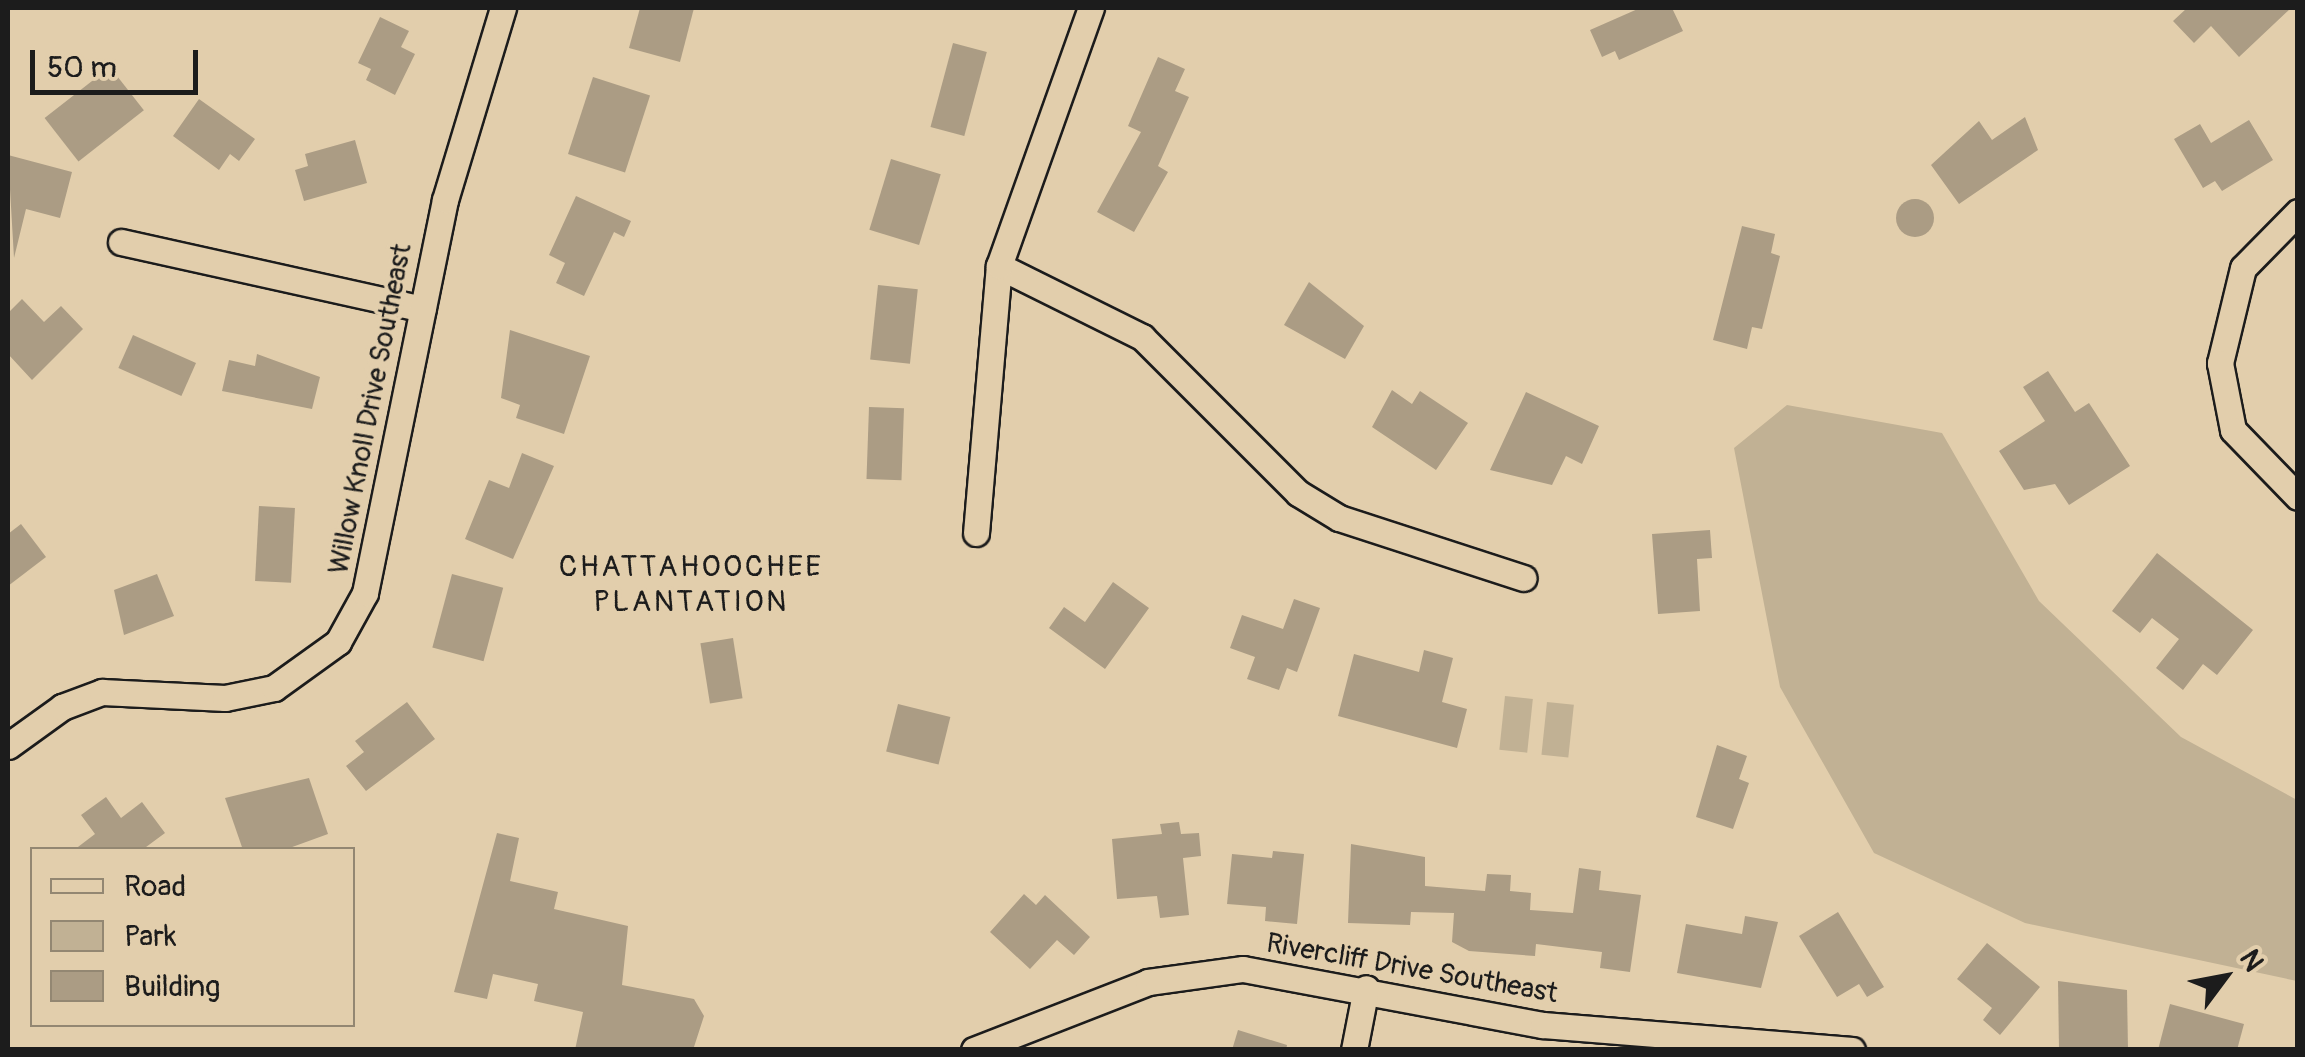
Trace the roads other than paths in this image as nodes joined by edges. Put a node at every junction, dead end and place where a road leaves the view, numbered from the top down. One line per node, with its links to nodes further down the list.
1 (504, 8): 6 (street, Willow Knoll Drive Southeast)
2 (1091, 8): 5 (street)
3 (2298, 212): 7 (street)
4 (121, 242): 6 (street)
5 (998, 266): 8 (street); 9 (street)
6 (423, 308): 10 (street, Willow Knoll Drive Southeast)
7 (2298, 498)
8 (976, 533)
9 (1524, 578)
10 (8, 746)
11 (1366, 988): 12 (street, Rivercliff Drive Southeast); 13 (street); 14 (street, Rivercliff Drive Southeast)
12 (974, 1050)
13 (1354, 1050)
14 (1852, 1050)

